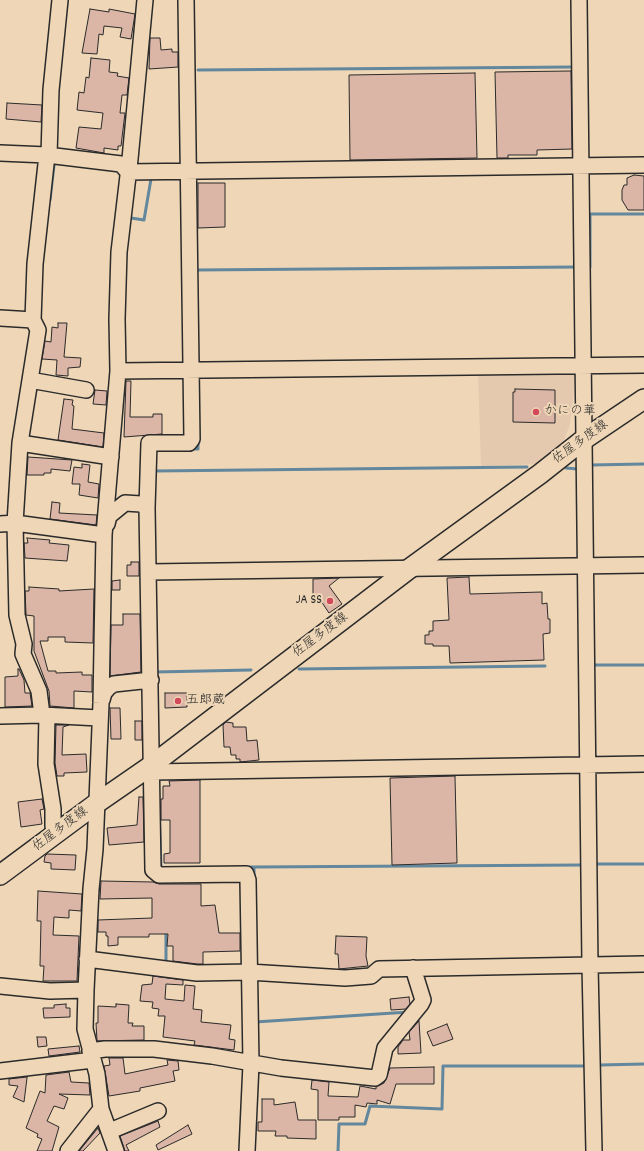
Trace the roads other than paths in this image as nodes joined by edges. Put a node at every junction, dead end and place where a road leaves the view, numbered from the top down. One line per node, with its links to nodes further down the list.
1 (60, 0): 6 (street)
2 (145, 0): 10 (street)
3 (186, 0): 9 (street)
4 (579, 0): 8 (street)
5 (0, 153): 6 (street)
6 (48, 155): 10 (street); 12 (street)
7 (644, 165): 8 (street)
8 (581, 166): 9 (street); 14 (street)
9 (189, 171): 10 (street); 15 (street)
10 (128, 172): 16 (street)
11 (0, 318): 12 (street)
12 (33, 320): 17 (street)
13 (644, 365): 14 (street)
14 (583, 366): 15 (street); 20 (street)
15 (192, 370): 16 (street); 23 (street)
16 (118, 371): 22 (street)
17 (30, 380): 18 (street); 21 (street)
18 (86, 390)
19 (644, 399): 20 (main road, 佐屋多度線)
20 (584, 440): 26 (street); 28 (main road, 佐屋多度線)
21 (20, 442): 22 (street); 24 (street)
22 (111, 457): 25 (street)
23 (148, 508): 25 (street); 29 (street)
24 (7, 524): 25 (street); 32 (street)
25 (104, 535): 31 (street)
26 (586, 564): 27 (street); 28 (street); 35 (street)
27 (644, 565)
28 (409, 568): 29 (street); 36 (main road, 佐屋多度線)
29 (149, 572): 30 (street)
30 (151, 680): 31 (street); 36 (street)
31 (100, 710): 32 (street); 37 (street)
32 (44, 715): 33 (street); 38 (street)
33 (0, 716)
34 (644, 764): 35 (street)
35 (588, 765): 36 (street); 42 (street)
36 (152, 769): 37 (main road, 佐屋多度線); 44 (street)
37 (97, 803): 38 (main road, 佐屋多度線); 40 (street)
38 (57, 833): 39 (main road, 佐屋多度線)
39 (0, 875)
40 (87, 959): 44 (street); 46 (street)
41 (644, 964): 42 (street)
42 (590, 965): 43 (street); 56 (street)
43 (413, 968): 44 (street); 48 (street)
44 (249, 972): 48 (street)
45 (0, 986): 46 (street)
46 (86, 990): 47 (street)
47 (92, 1056): 48 (street); 49 (street); 50 (street)
48 (251, 1064): 55 (street)
49 (0, 1071)
50 (101, 1109): 52 (street); 53 (street)
51 (158, 1111): 52 (street)
52 (110, 1131): 54 (street)
53 (68, 1151)
54 (116, 1151)
55 (247, 1151)
56 (594, 1151)

